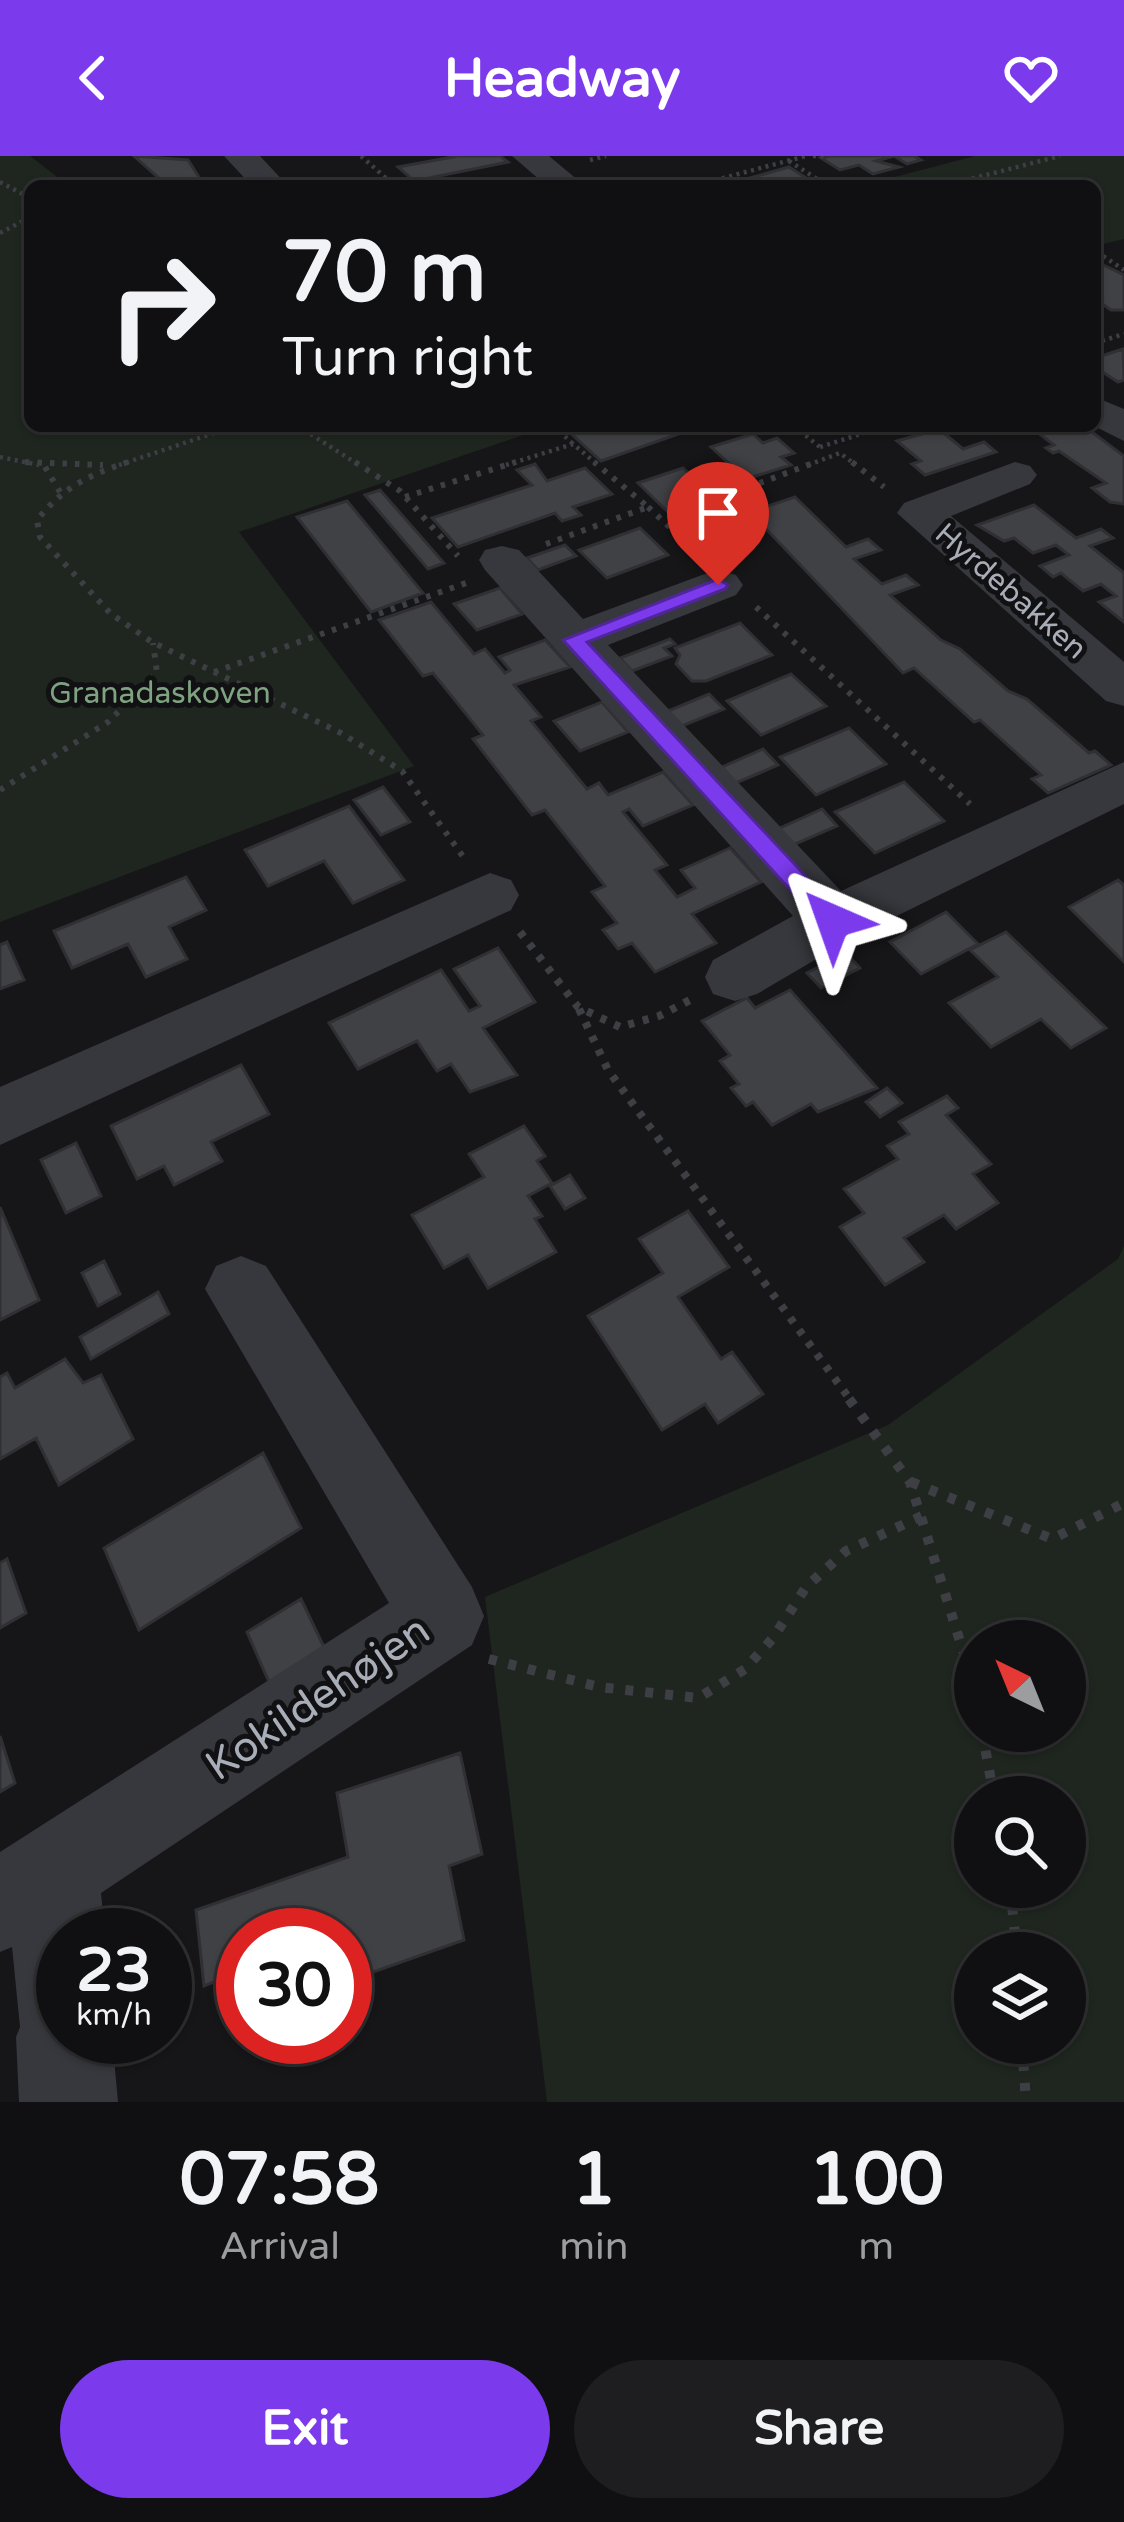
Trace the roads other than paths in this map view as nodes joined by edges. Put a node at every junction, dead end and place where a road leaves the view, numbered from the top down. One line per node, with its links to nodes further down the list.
1 (241, 156): 3 (street)
2 (528, 156): 4 (street)
3 (266, 180)
4 (560, 180)
5 (1015, 476): 9 (street, Hyrdebakken)
6 (488, 570): 8 (street)
7 (721, 579): 8 (street)
8 (573, 640): 12 (street)
9 (1124, 689)
10 (1124, 781): 12 (street)
11 (490, 895): 14 (street)
12 (833, 921): 13 (street)
13 (735, 977)
14 (0, 1117)
15 (242, 1289): 16 (street, Kokildehøjen)
16 (27, 1888): 17 (street, Kokildehøjen)
17 (36, 1920)
18 (66, 2064): 19 (street)
19 (68, 2102)

